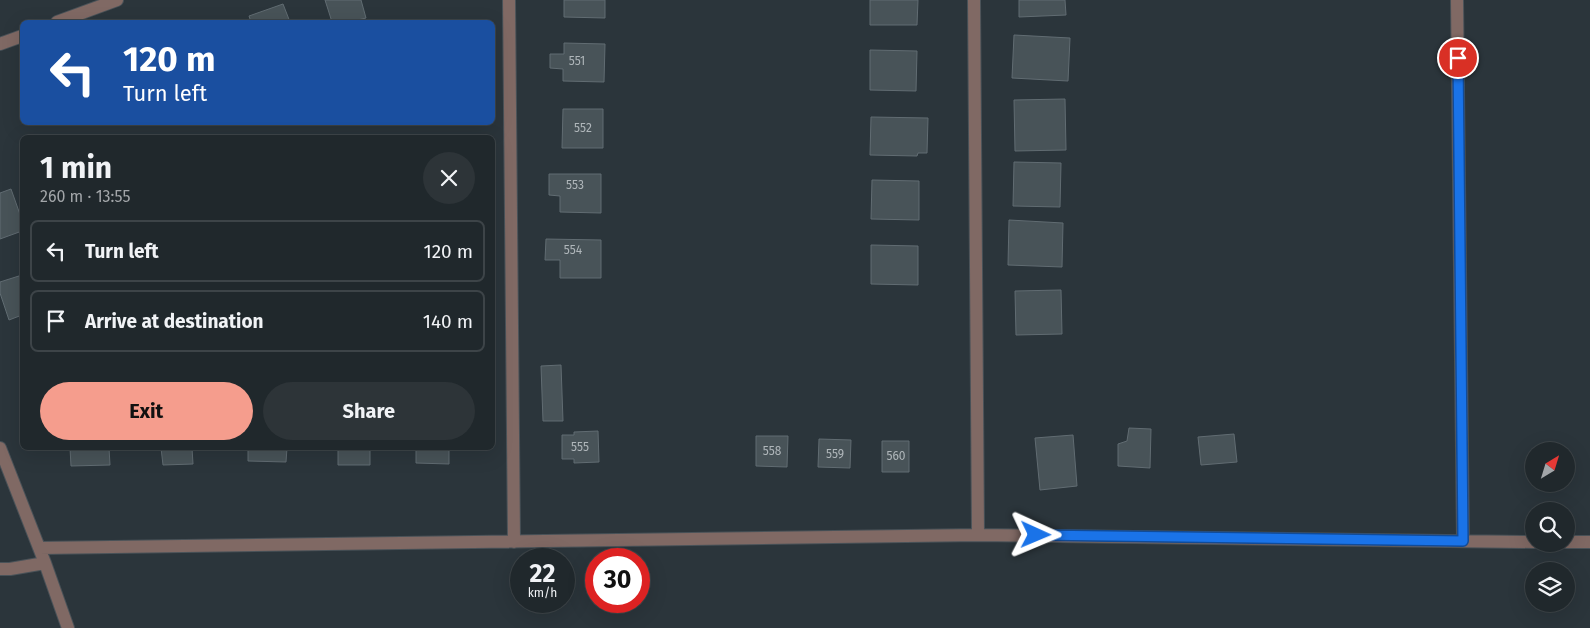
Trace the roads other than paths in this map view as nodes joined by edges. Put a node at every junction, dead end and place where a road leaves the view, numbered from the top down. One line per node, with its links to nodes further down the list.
1 (117, 0): 5 (street)
2 (509, 0): 11 (street)
3 (974, 0): 9 (street)
4 (1457, 0): 10 (street)
5 (62, 20)
6 (20, 37): 7 (street)
7 (0, 44)
8 (0, 448): 15 (street)
9 (978, 535): 10 (street); 11 (street)
10 (1463, 541): 12 (street)
11 (514, 542): 15 (street)
12 (1525, 542)
13 (1575, 542): 14 (street)
14 (1590, 542)
15 (39, 548): 16 (street)
16 (45, 563): 17 (street); 18 (street)
17 (0, 569)
18 (68, 628)

